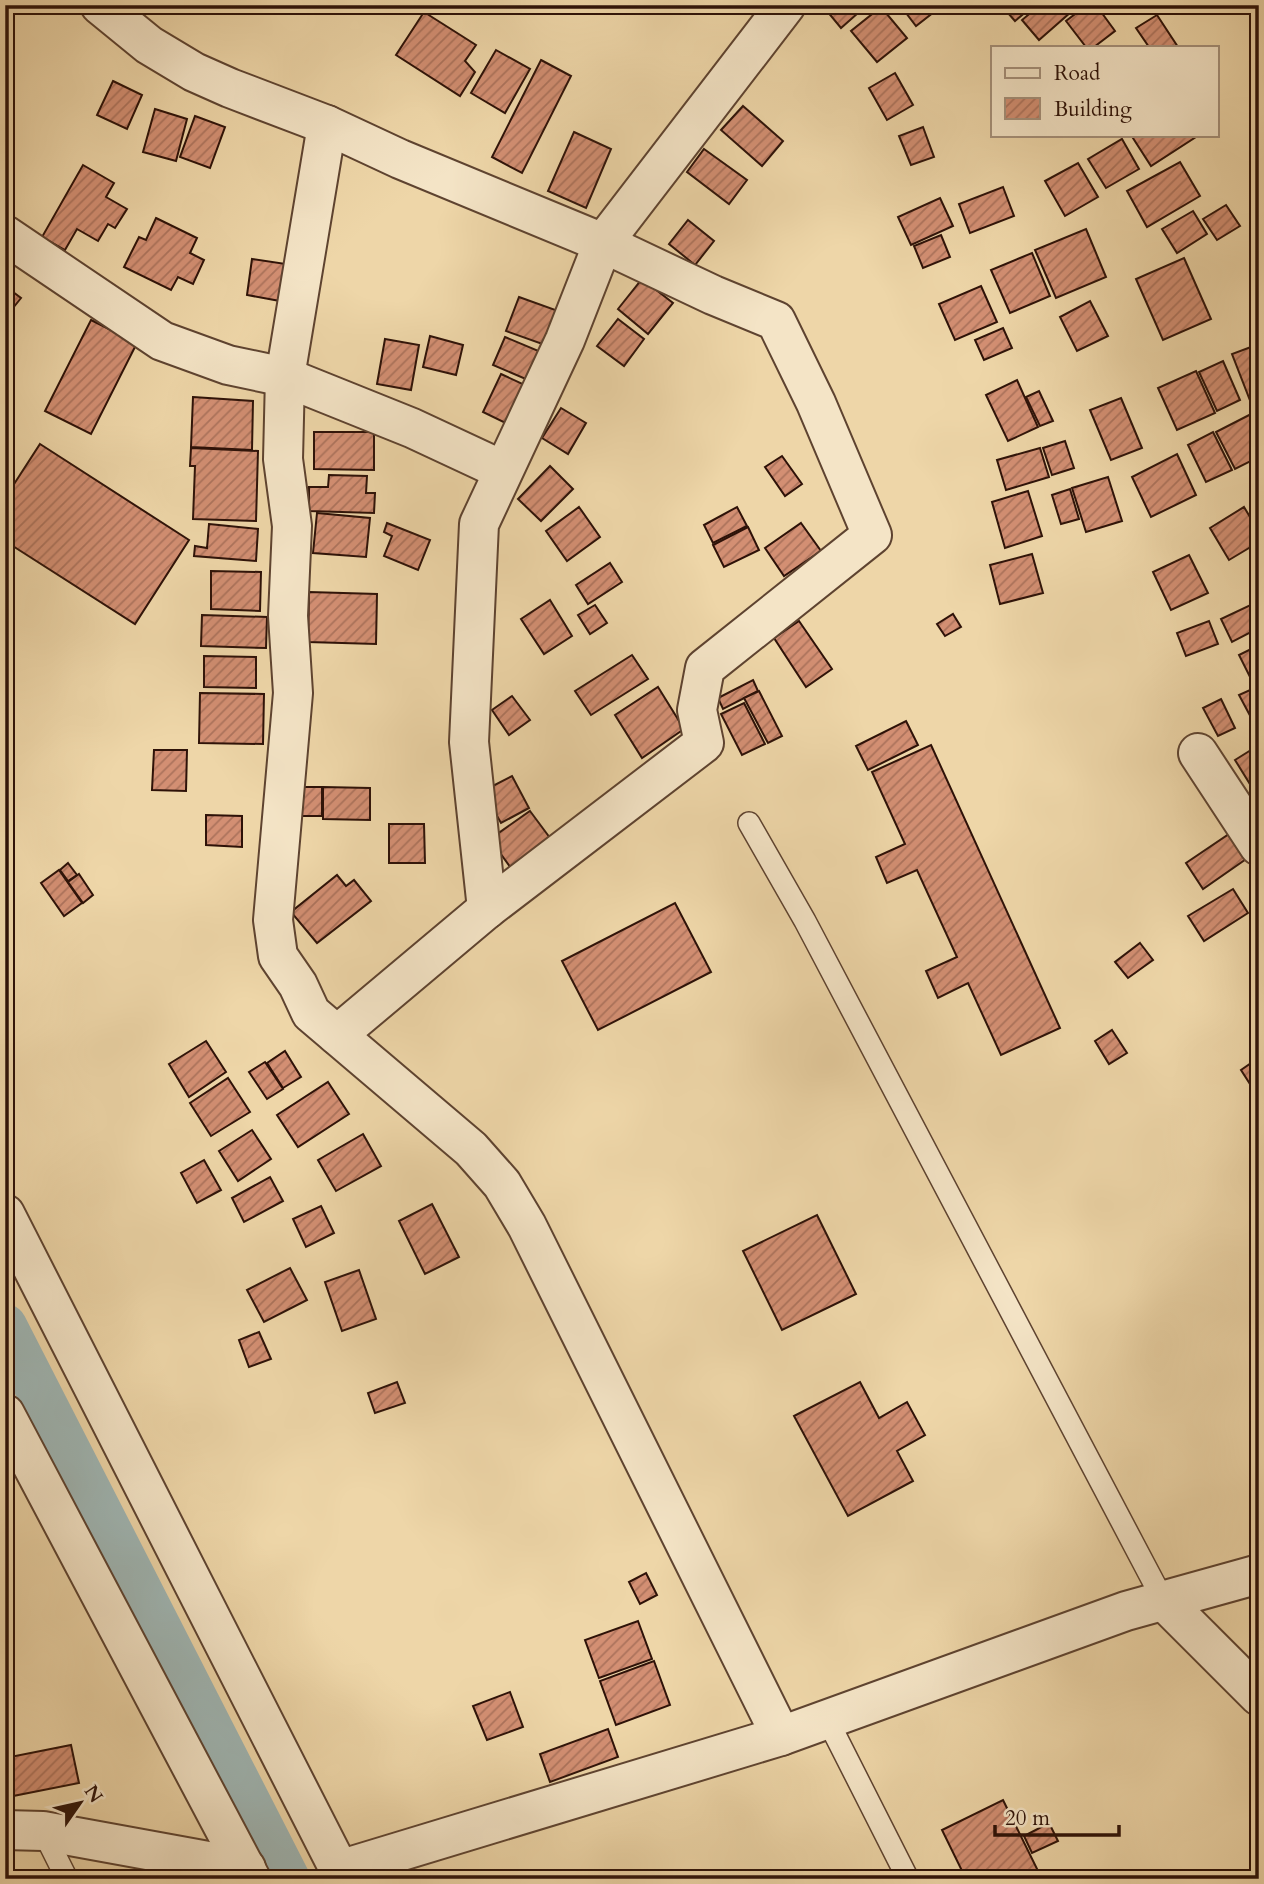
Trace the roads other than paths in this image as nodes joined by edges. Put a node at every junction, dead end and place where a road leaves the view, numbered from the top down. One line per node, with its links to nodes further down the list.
1 (100, 5): 3 (street)
2 (786, 5): 5 (street)
3 (327, 125): 5 (street); 6 (street)
4 (5, 235): 6 (street)
5 (603, 243): 7 (street); 11 (street)
6 (285, 377): 7 (street); 12 (street)
7 (502, 470): 11 (street)
8 (1198, 753): 10 (street)
9 (749, 822): 16 (lane)
10 (1259, 846)
11 (487, 909): 12 (street)
12 (337, 1035): 19 (street)
13 (5, 1214): 23 (street)
14 (5, 1414): 22 (street)
15 (1259, 1574): 16 (street)
16 (1163, 1600): 17 (street); 18 (street)
17 (1259, 1696)
18 (827, 1719): 19 (street); 25 (lane)
19 (781, 1736): 23 (street)
20 (5, 1830): 21 (street)
21 (43, 1831): 22 (street); 24 (lane)
22 (249, 1873)
23 (341, 1875)
24 (67, 1879)
25 (908, 1879)

